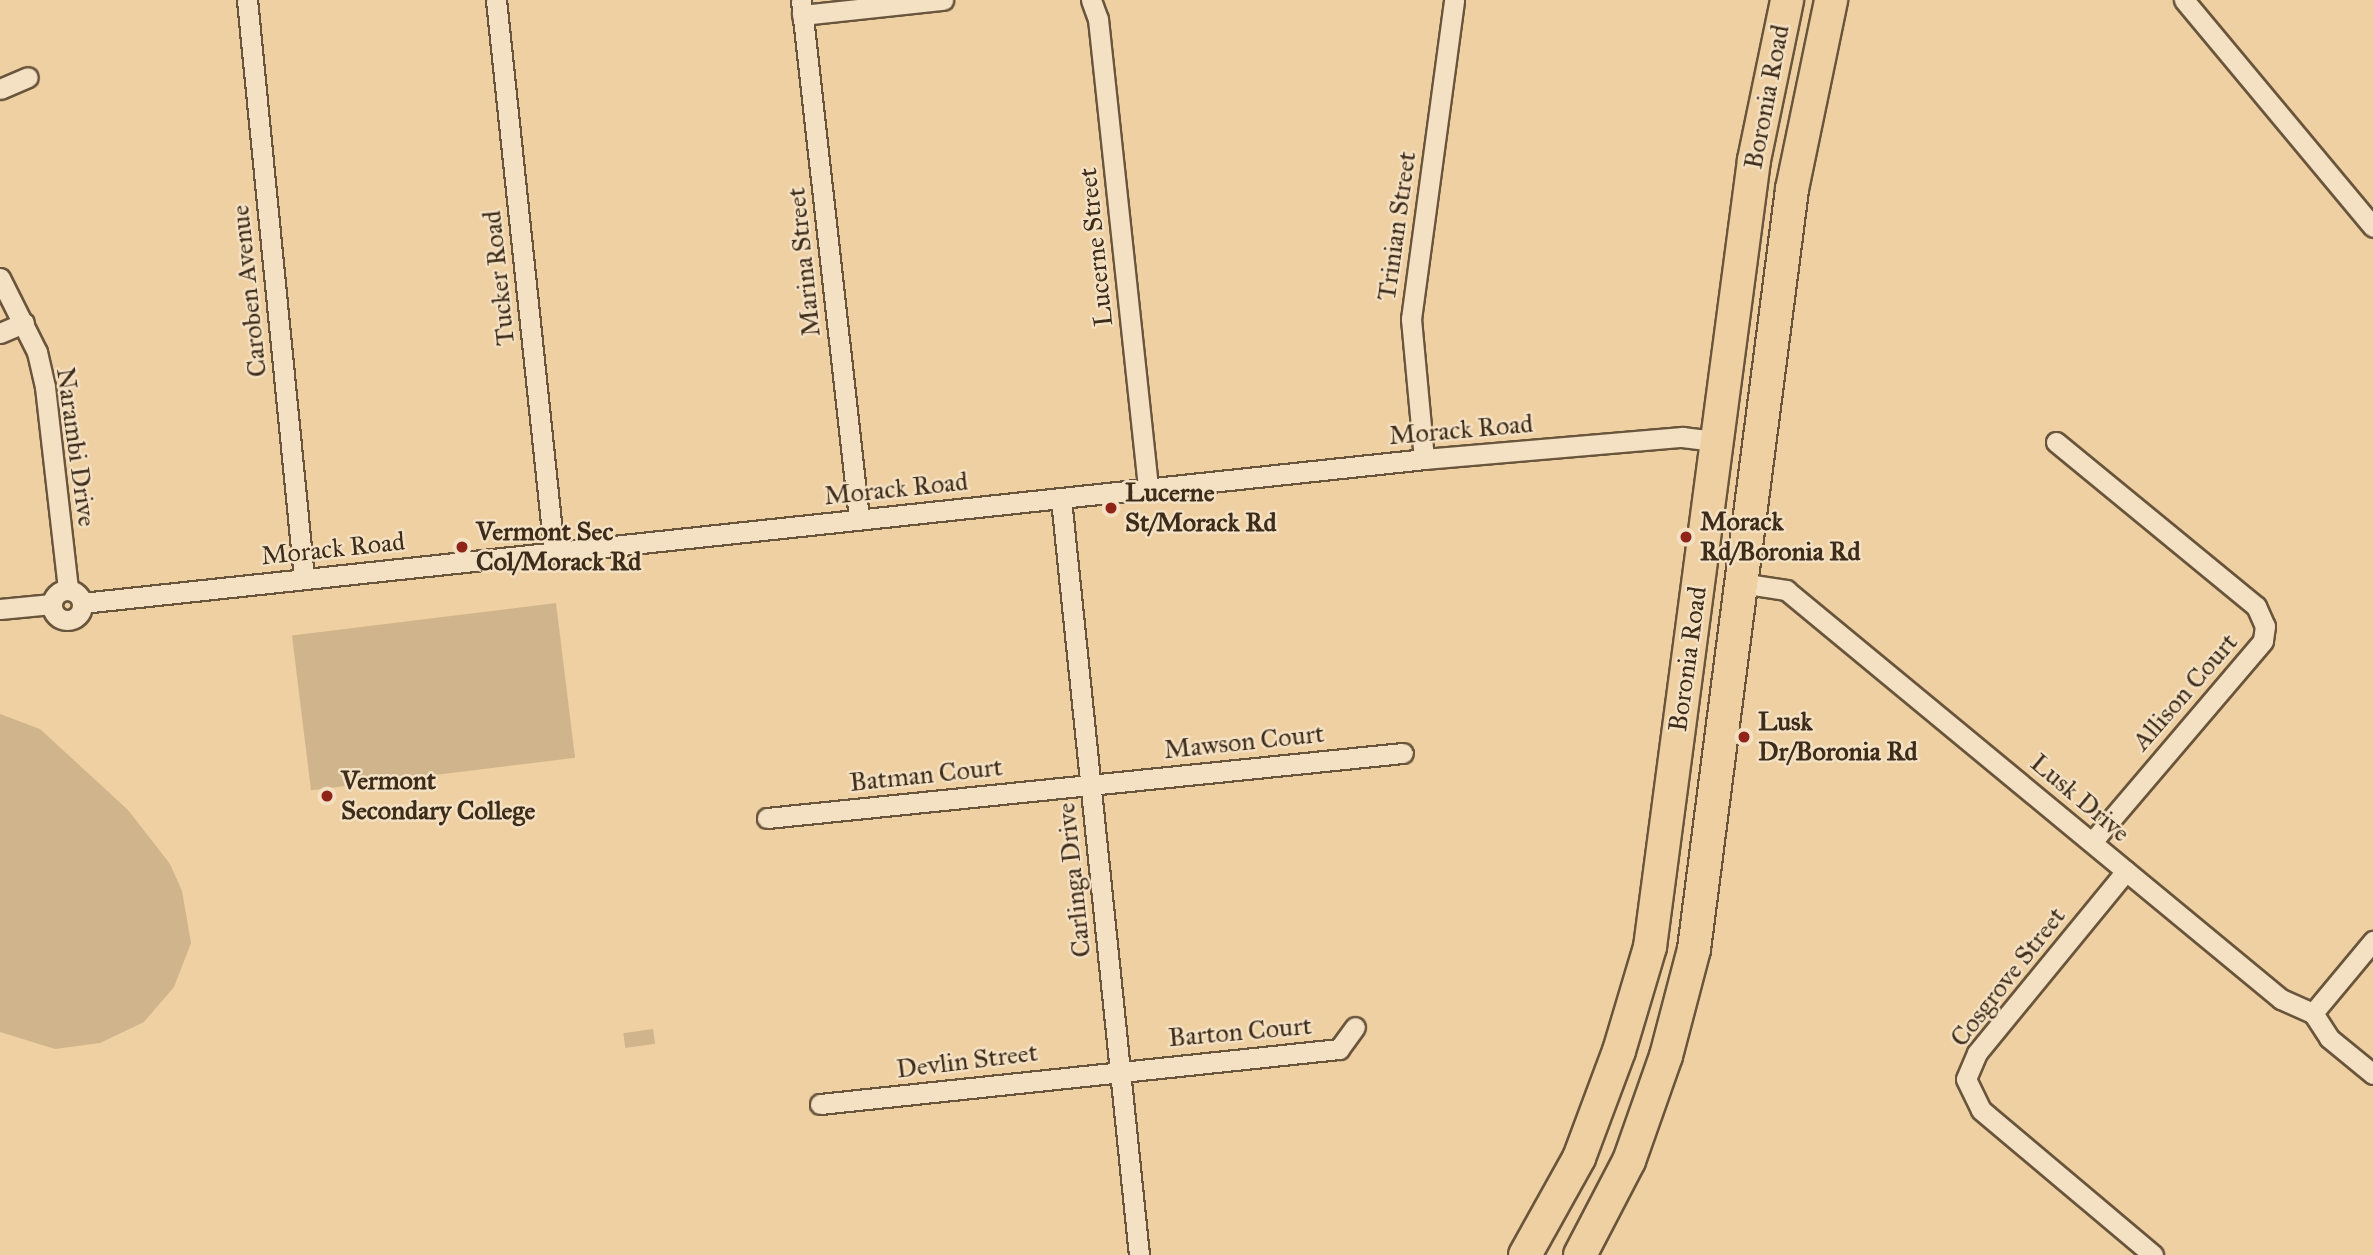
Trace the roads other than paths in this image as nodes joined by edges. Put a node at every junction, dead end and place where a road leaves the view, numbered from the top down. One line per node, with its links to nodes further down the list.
1 (247, 0): 24 (street, Caroben Avenue)
2 (496, 0): 23 (street, Tucker Road)
3 (943, 0): 9 (street)
4 (1091, 0): 20 (street, Lucerne Street)
5 (1454, 0): 19 (street, Trinian Street)
6 (1787, 0): 16 (main road, Boronia Road)
7 (1831, 0): 18 (main road, Boronia Road)
8 (2184, 0): 12 (street)
9 (802, 7): 22 (street, Marina Street)
10 (28, 76): 11 (street)
11 (0, 89)
12 (2373, 228)
13 (0, 278): 14 (street, Narambi Drive)
14 (24, 323): 15 (street); 27 (street, Narambi Drive)
15 (0, 333)
16 (1717, 441): 18 (main road); 19 (street, Morack Road); 25 (main road, Boronia Road)
17 (2056, 442): 33 (street, Allison Court)
18 (1760, 450): 26 (main road, Boronia Road)
19 (1424, 459): 20 (street, Morack Road)
20 (1148, 489): 21 (street, Morack Road)
21 (1061, 499): 22 (street, Morack Road); 31 (street, Carlinga Drive)
22 (859, 519): 23 (street, Morack Road)
23 (554, 551): 24 (street, Morack Road)
24 (304, 578): 27 (street, Morack Road)
25 (1699, 579): 26 (main road); 42 (main road, Boronia Road)
26 (1741, 583): 33 (street, Lusk Drive); 43 (main road, Boronia Road)
27 (75, 596): 28 (street); 28 (street)
28 (52, 604): 29 (street)
29 (0, 609)
30 (1404, 753): 31 (street, Mawson Court)
31 (1091, 784): 32 (street, Batman Court); 38 (street, Carlinga Drive)
32 (767, 818)
33 (2092, 842): 34 (street, Lusk Drive)
34 (2126, 871): 36 (street, Lusk Drive); 44 (street, Cosgrove Street)
35 (2373, 941): 36 (street)
36 (2313, 1013): 39 (street)
37 (1355, 1027): 38 (street, Barton Court)
38 (1119, 1069): 40 (street, Devlin Street); 41 (street, Carlinga Drive)
39 (2373, 1074)
40 (820, 1104)
41 (1139, 1255)
42 (1525, 1255)
43 (1580, 1255)
44 (2153, 1255)

